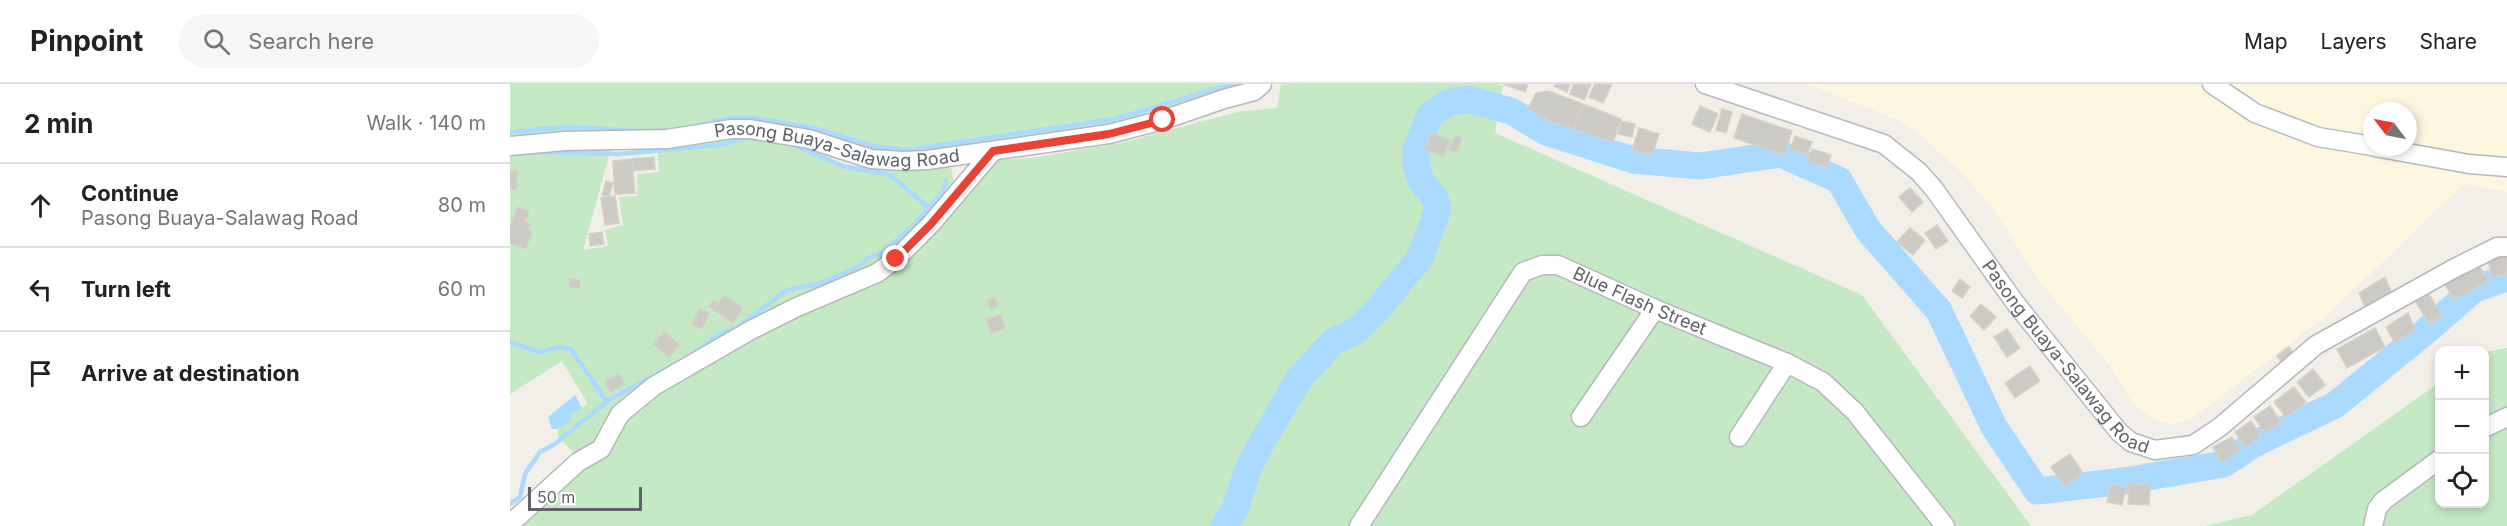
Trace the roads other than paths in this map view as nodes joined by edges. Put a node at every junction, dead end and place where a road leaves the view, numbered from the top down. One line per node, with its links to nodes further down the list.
1 (1262, 84): 6 (street, Pasong Buaya-Salawag Road)
2 (1705, 84): 9 (street, Pasong Buaya-Salawag Road)
3 (2212, 84): 4 (street)
4 (2363, 145)
5 (510, 146): 6 (street, Pasong Buaya-Salawag Road)
6 (993, 151): 17 (street)
7 (2417, 155): 8 (street)
8 (2507, 167)
9 (2507, 247)
10 (1655, 309): 11 (street, Blue Flash Street); 12 (street); 18 (street, Blue Flash Street)
11 (1787, 363): 15 (street); 19 (street, Blue Flash Street)
12 (1581, 417)
13 (2507, 417): 14 (street)
14 (2489, 426)
15 (1739, 437)
16 (2435, 462): 20 (street)
17 (510, 524)
18 (1359, 526)
19 (1945, 526)
20 (2373, 526)

